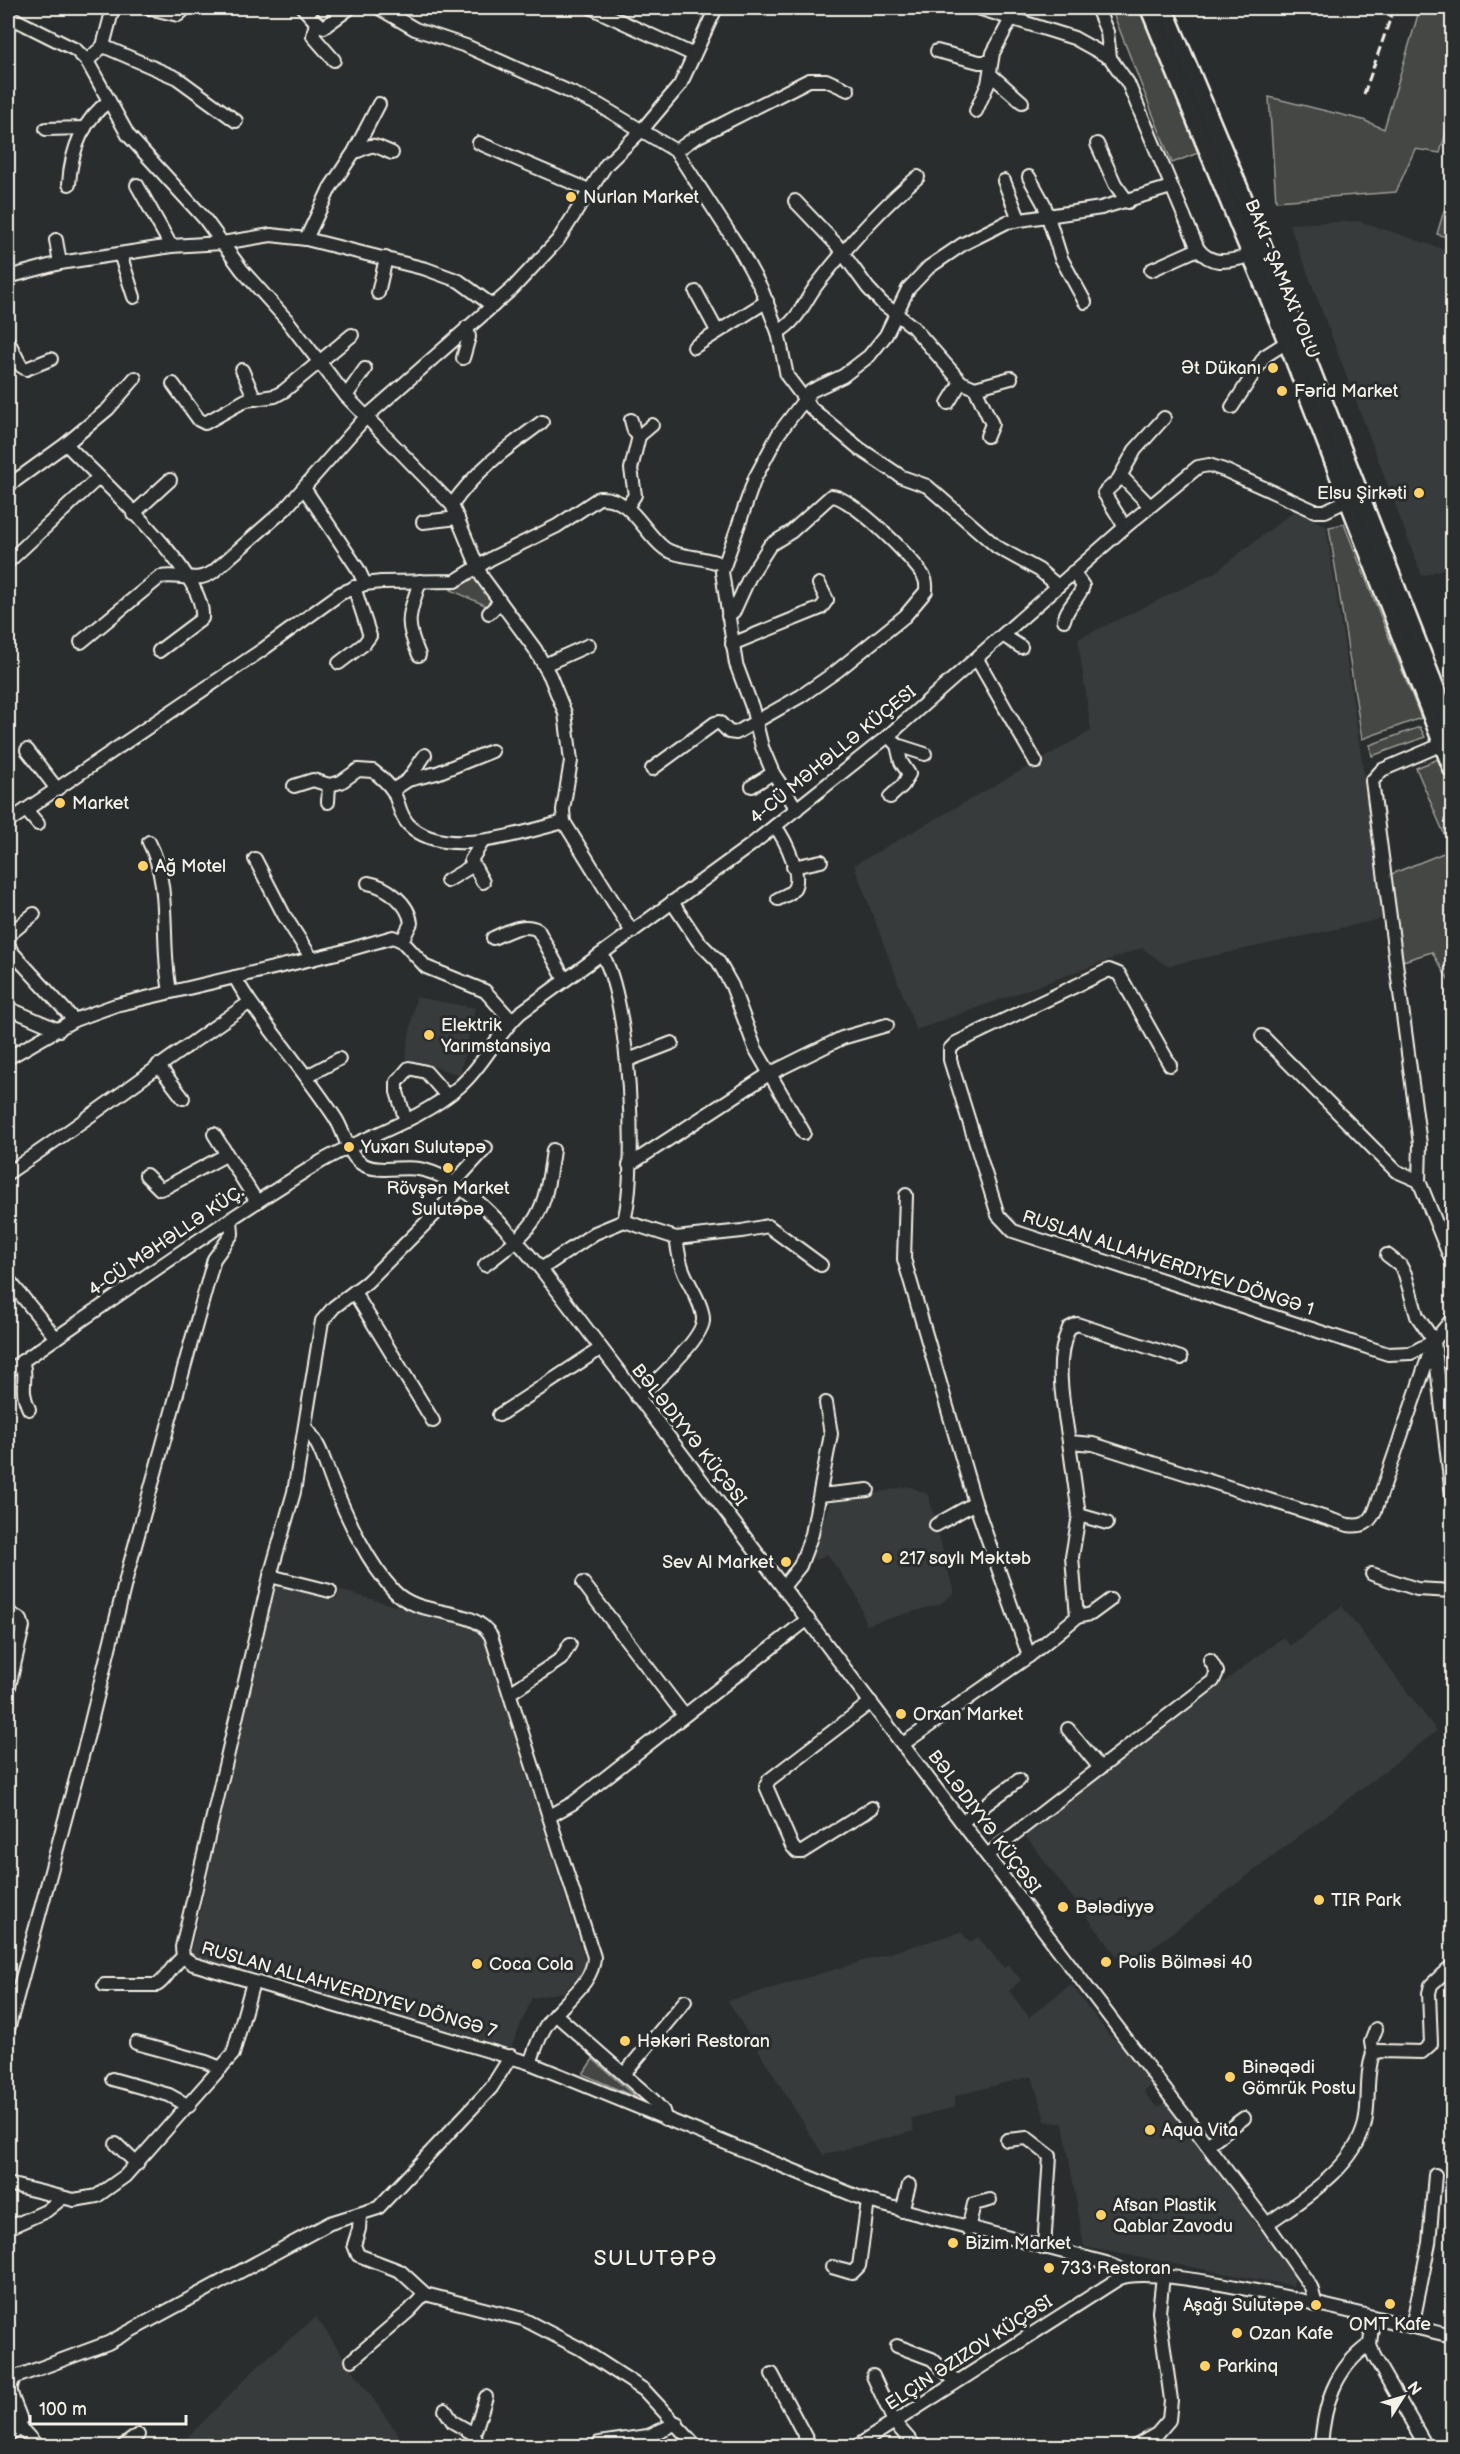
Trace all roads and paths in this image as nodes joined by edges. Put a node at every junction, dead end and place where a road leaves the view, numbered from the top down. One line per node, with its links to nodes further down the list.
1 (113, 8): 16 (street)
2 (149, 8): 3 (street)
3 (186, 8)
4 (303, 8): 15 (street)
5 (350, 8): 15 (street)
6 (379, 8): 31 (street)
7 (592, 8): 18 (street)
8 (716, 8): 18 (street)
9 (978, 8): 14 (street)
10 (1097, 8): 19 (street)
11 (1149, 8): 55 (highway)
12 (1164, 8): 134 (highway)
13 (8, 16): 21 (street)
14 (1012, 17): 19 (street); 22 (street)
15 (316, 22): 20 (street)
16 (103, 46): 21 (street); 28 (street)
17 (937, 51): 22 (street)
18 (694, 54): 31 (street)
19 (1110, 58): 42 (street)
20 (334, 60)
21 (87, 61): 24 (street)
22 (990, 68): 25 (street); 27 (street)
23 (848, 90): 34 (street)
24 (110, 101): 29 (street); 50 (street)
25 (1022, 102)
26 (379, 104): 35 (street)
27 (976, 111)
28 (236, 121)
29 (85, 128): 30 (street); 40 (street)
30 (46, 129)
31 (642, 130): 34 (street); 43 (street)
32 (479, 144): 43 (street)
33 (1097, 144): 45 (street)
34 (676, 151): 63 (street)
35 (354, 152): 36 (street); 48 (street)
36 (392, 153)
37 (918, 177): 53 (street)
38 (1029, 177): 46 (street)
39 (1004, 180): 47 (street)
40 (69, 184)
41 (137, 185): 51 (street)
42 (1171, 187): 45 (street); 52 (street)
43 (589, 190): 65 (street)
44 (795, 201): 53 (street)
45 (1128, 202): 46 (street)
46 (1048, 215): 47 (street); 64 (street)
47 (1019, 219): 66 (street)
48 (306, 239): 50 (street); 56 (street)
49 (56, 240): 57 (street)
50 (222, 243): 51 (street); 76 (street)
51 (171, 246): 54 (street)
52 (1198, 249): 55 (street); 58 (street)
53 (843, 253): 66 (street); 69 (street)
54 (120, 254): 57 (street); 62 (street)
55 (1252, 255): 72 (highway)
56 (386, 258): 61 (street); 65 (street)
57 (60, 263): 59 (street)
58 (1150, 270)
59 (8, 278)
60 (696, 292): 68 (street)
61 (378, 293)
62 (134, 297)
63 (767, 301): 68 (street); 69 (street)
64 (1085, 302)
65 (493, 306): 67 (street)
66 (896, 314): 81 (street); 86 (street)
67 (467, 327): 74 (street); 89 (street)
68 (717, 331): 73 (street)
69 (778, 332): 86 (street)
70 (352, 335): 76 (street)
71 (8, 341): 75 (street)
72 (1287, 342): 88 (street); 102 (highway)
73 (694, 347)
74 (464, 358)
75 (51, 359)
76 (319, 364): 84 (street); 85 (street)
77 (365, 369): 84 (street)
78 (242, 370): 85 (street)
79 (135, 378): 96 (street)
80 (1011, 378): 83 (street)
81 (961, 382): 83 (street); 87 (street)
82 (173, 384): 85 (street)
83 (975, 388): 95 (street)
84 (346, 396): 89 (street)
85 (255, 399)
86 (804, 399): 111 (street); 118 (street)
87 (948, 403)
88 (1232, 407)
89 (365, 418): 101 (street); 103 (street)
90 (1164, 418): 97 (street)
91 (632, 420): 94 (street)
92 (542, 422): 103 (street)
93 (652, 425): 94 (street)
94 (639, 436): 105 (street)
95 (987, 436)
96 (66, 444): 98 (street); 100 (street)
97 (1122, 476): 104 (street); 109 (street)
98 (98, 478): 106 (street); 110 (street)
99 (170, 480): 106 (street)
100 (8, 486)
101 (304, 488): 114 (street); 117 (street)
102 (1348, 500): 104 (street, 4-CÜ MƏHƏLLƏ KÜÇESI); 136 (highway)
103 (452, 506): 107 (street)
104 (1150, 506): 109 (street, 4-CÜ MƏHƏLLƏ KÜÇESI)
105 (627, 507): 111 (street); 112 (street)
106 (133, 514): 114 (street)
107 (458, 518): 108 (street); 112 (street)
108 (423, 522)
109 (1125, 526): 113 (street, 4-CÜ MƏHƏLLƏ KÜÇESI)
110 (8, 562)
111 (723, 565): 121 (street)
112 (477, 567): 115 (street); 119 (street)
113 (1073, 572): 118 (street, 4-CÜ MƏHƏLLƏ KÜÇESI); 122 (street)
114 (188, 578): 124 (street); 128 (street)
115 (420, 581): 117 (street); 129 (street)
116 (819, 584): 125 (street)
117 (359, 586): 131 (street); 150 (street)
118 (1058, 586): 123 (street, 4-CÜ MƏHƏLLƏ KÜÇESI)
119 (500, 602): 120 (street); 132 (street)
120 (489, 613)
121 (728, 616): 125 (street); 133 (street)
122 (1064, 620)
123 (1004, 636): 127 (street); 130 (street, 4-CÜ MƏHƏLLƏ KÜÇESI)
124 (81, 642)
125 (732, 644): 133 (street)
126 (589, 645): 132 (street)
127 (1021, 647)
128 (159, 651)
129 (419, 655)
130 (977, 659): 135 (street, 4-CÜ MƏHƏLLƏ KÜÇESI); 142 (street)
131 (339, 663)
132 (544, 665): 157 (street)
133 (756, 723): 144 (street); 145 (street)
134 (1452, 730)
135 (888, 736): 137 (street); 154 (street, 4-CÜ MƏHƏLLƏ KÜÇESI)
136 (1443, 744): 143 (highway); 208 (street)
137 (897, 746): 140 (street); 152 (street)
138 (27, 750): 150 (street)
139 (492, 751): 146 (street)
140 (925, 754)
141 (424, 755): 146 (street)
142 (1036, 762)
143 (1452, 768)
144 (652, 769)
145 (773, 773): 149 (street); 154 (street)
146 (408, 780): 151 (street)
147 (329, 785): 148 (street); 151 (street); 153 (street)
148 (294, 786)
149 (752, 786)
150 (57, 789): 155 (street)
151 (393, 790): 160 (street)
152 (890, 797)
153 (328, 802)
154 (797, 808): 159 (street, 4-CÜ MƏHƏLLƏ KÜÇESI)
155 (26, 810): 156 (street); 158 (street)
156 (8, 822)
157 (564, 822): 160 (street); 172 (street)
158 (38, 824)
159 (775, 826): 165 (street); 170 (street, 4-CÜ MƏHƏLLƏ KÜÇESI)
160 (483, 841): 164 (street)
161 (148, 842): 180 (street)
162 (255, 859): 177 (street)
163 (821, 861): 165 (street)
164 (472, 866): 166 (street); 167 (street)
165 (794, 867): 169 (street)
166 (447, 880)
167 (483, 882)
168 (368, 883): 175 (street)
169 (778, 899)
170 (672, 902): 172 (street, 4-CÜ MƏHƏLLƏ KÜÇESI); 194 (street)
171 (34, 914): 174 (street)
172 (632, 932): 176 (street, 4-CÜ MƏHƏLLƏ KÜÇESI)
173 (493, 938): 179 (street)
174 (8, 941): 183 (street)
175 (402, 941): 177 (street); 184 (street)
176 (602, 954): 179 (street, 4-CÜ MƏHƏLLƏ KÜÇESI); 191 (street)
177 (312, 959): 178 (street)
178 (235, 977): 180 (street); 181 (street)
179 (565, 980): 184 (street, 4-CÜ MƏHƏLLƏ KÜÇESI)
180 (170, 991): 183 (street)
181 (249, 1003): 192 (street); 195 (street)
182 (8, 1008): 186 (street)
183 (74, 1020): 186 (street)
184 (512, 1021): 196 (street, 4-CÜ MƏHƏLLƏ KÜÇESI)
185 (887, 1025): 194 (street)
186 (59, 1030): 189 (street)
187 (1262, 1036): 208 (street)
188 (672, 1043): 191 (street)
189 (8, 1058)
190 (339, 1059): 195 (street)
191 (628, 1060): 205 (street)
192 (158, 1065): 197 (street); 206 (street)
193 (1170, 1065): 225 (street, RUSLAN ALLAHVERDIYEV DÖNGƏ 1)
194 (769, 1074): 199 (street); 205 (street)
195 (307, 1076): 201 (street)
196 (447, 1096): 198 (street, 4-CÜ MƏHƏLLƏ KÜÇESI); 198 (street)
197 (183, 1098)
198 (406, 1121): 201 (street, 4-CÜ MƏHƏLLƏ KÜÇESI)
199 (804, 1133)
200 (214, 1134): 204 (street)
201 (349, 1148): 209 (street, BƏLƏDIYYƏ KÜÇƏSI); 211 (street, 4-CÜ MƏHƏLLƏ KÜÇ.)
202 (486, 1148): 209 (street, RUSLAN ALLAHVERDIYEV DÖNGƏ 7)
203 (554, 1150): 215 (street)
204 (226, 1155): 207 (street); 211 (street)
205 (629, 1165): 213 (street)
206 (8, 1173)
207 (146, 1175)
208 (1419, 1181): 217 (street)
209 (456, 1186): 215 (street, BƏLƏDIYYƏ KÜÇƏSI); 222 (street, RUSLAN ALLAHVERDIYEV DÖNGƏ 7)
210 (906, 1195): 240 (street)
211 (257, 1202): 212 (street, 4-CÜ MƏHƏLLƏ KÜÇ.)
212 (231, 1219): 224 (street, 4-CÜ MƏHƏLLƏ KÜÇ.); 276 (street)
213 (624, 1221): 214 (street); 220 (street)
214 (676, 1238): 219 (street); 230 (street)
215 (517, 1240): 218 (street); 220 (street, BƏLƏDIYYƏ KÜÇƏSI)
216 (1388, 1255): 225 (street)
217 (1452, 1262)
218 (485, 1265)
219 (821, 1265)
220 (542, 1269): 226 (street, BƏLƏDIYYƏ KÜÇƏSI)
221 (8, 1279): 224 (street)
222 (354, 1292): 234 (street); 235 (street, RUSLAN ALLAHVERDIYEV DÖNGƏ 7)
223 (1452, 1319): 225 (street)
224 (56, 1338): 228 (street, 4-CÜ MƏHƏLLƏ KÜÇ.)
225 (1434, 1341): 236 (street); 239 (street)
226 (600, 1349): 230 (street, BƏLƏDIYYƏ KÜÇƏSI); 233 (street)
227 (1181, 1358): 236 (street)
228 (22, 1361): 229 (street, 4-CÜ MƏHƏLLƏ KÜÇ.); 232 (street)
229 (8, 1371)
230 (637, 1397): 247 (street, BƏLƏDIYYƏ KÜÇƏSI)
231 (826, 1403): 238 (street)
232 (29, 1409)
233 (499, 1415)
234 (433, 1421)
235 (305, 1427): 245 (street, RUSLAN ALLAHVERDIYEV DÖNGƏ 7); 258 (street)
236 (1070, 1442): 241 (street)
237 (868, 1490): 238 (street)
238 (820, 1495): 247 (street)
239 (1452, 1496)
240 (975, 1503): 243 (street); 255 (street)
241 (1079, 1515): 242 (street); 252 (street)
242 (1107, 1523)
243 (936, 1525)
244 (1371, 1574): 249 (street)
245 (270, 1576): 248 (street); 269 (street, RUSLAN ALLAHVERDIYEV DÖNGƏ 7)
246 (583, 1583): 260 (street)
247 (783, 1587): 253 (street, BƏLƏDIYYƏ KÜÇƏSI)
248 (330, 1591)
249 (1452, 1591)
250 (1110, 1600): 252 (street)
251 (8, 1612): 257 (street)
252 (1077, 1617): 255 (street)
253 (808, 1619): 259 (street, BƏLƏDIYYƏ KÜÇƏSI); 260 (street)
254 (570, 1644): 258 (street)
255 (1029, 1656): 262 (street)
256 (1210, 1660): 263 (street)
257 (8, 1691)
258 (510, 1693): 266 (street)
259 (871, 1702): 262 (street, BƏLƏDIYYƏ KÜÇƏSI); 265 (street)
260 (684, 1715): 266 (street)
261 (1068, 1729): 263 (street)
262 (903, 1744): 267 (street, BƏLƏDIYYƏ KÜÇƏSI)
263 (1100, 1768): 268 (street)
264 (1019, 1780): 267 (street)
265 (872, 1808)
266 (550, 1816): 274 (street)
267 (962, 1822): 268 (street, BƏLƏDIYYƏ KÜÇƏSI)
268 (987, 1855): 289 (street, BƏLƏDIYYƏ KÜÇƏSI)
269 (183, 1957): 271 (street, RUSLAN ALLAHVERDIYEV DÖNGƏ 7); 272 (street)
270 (1448, 1969): 278 (street)
271 (253, 1982): 279 (street, RUSLAN ALLAHVERDIYEV DÖNGƏ 7); 281 (street)
272 (104, 1985)
273 (685, 2001): 282 (street)
274 (555, 2014): 280 (street); 282 (street)
275 (1376, 2029): 278 (street)
276 (8, 2030)
277 (136, 2043): 281 (street)
278 (1372, 2054): 299 (street)
279 (510, 2056): 280 (street, RUSLAN ALLAHVERDIYEV DÖNGƏ 7); 298 (street)
280 (530, 2063): 286 (street, RUSLAN ALLAHVERDIYEV DÖNGƏ 7)
281 (221, 2068): 284 (street)
282 (625, 2073): 286 (street)
283 (112, 2079): 284 (street)
284 (189, 2106): 290 (street)
285 (1244, 2118): 289 (street)
286 (665, 2119): 296 (street, RUSLAN ALLAHVERDIYEV DÖNGƏ 7)
287 (1006, 2140): 302 (street)
288 (116, 2144): 290 (street)
289 (1207, 2145): 299 (street, BƏLƏDIYYƏ KÜÇƏSI)
290 (137, 2164): 294 (street)
291 (1435, 2175): 309 (street)
292 (8, 2184): 294 (street)
293 (909, 2185): 297 (street)
294 (61, 2199): 300 (street)
295 (990, 2200): 301 (street)
296 (868, 2201): 297 (street, RUSLAN ALLAHVERDIYEV DÖNGƏ 7); 303 (street)
297 (902, 2211): 301 (street, RUSLAN ALLAHVERDIYEV DÖNGƏ 7)
298 (360, 2215): 306 (street); 321 (street)
299 (1267, 2224): 307 (street, BƏLƏDIYYƏ KÜÇƏSI)
300 (8, 2228)
301 (968, 2229): 302 (street, RUSLAN ALLAHVERDIYEV DÖNGƏ 7)
302 (1044, 2248): 304 (street, RUSLAN ALLAHVERDIYEV DÖNGƏ 7)
303 (832, 2267)
304 (1132, 2274): 305 (street); 316 (street, ELÇIN ƏZIZOV KÜÇƏSI)
305 (1163, 2276): 307 (street); 332 (street)
306 (425, 2294): 313 (street); 320 (street)
307 (1316, 2305): 308 (street)
308 (1373, 2318): 309 (street); 311 (street)
309 (1412, 2327): 310 (street)
310 (1452, 2336)
311 (1370, 2344): 333 (street); 334 (street)
312 (897, 2346): 316 (street)
313 (352, 2360)
314 (772, 2374): 329 (street)
315 (873, 2376): 319 (street)
316 (956, 2382): 319 (street, ELÇIN ƏZIZOV KÜÇƏSI)
317 (486, 2397): 324 (street)
318 (445, 2410): 324 (street)
319 (894, 2422): 330 (street, ELÇIN ƏZIZOV KÜÇƏSI); 331 (street)
320 (677, 2423): 325 (street); 328 (street)
321 (20, 2427): 322 (street); 326 (street)
322 (8, 2435)
323 (138, 2435): 327 (street)
324 (476, 2440)
325 (599, 2443)
326 (38, 2446)
327 (123, 2446)
328 (696, 2446)
329 (810, 2446)
330 (857, 2446)
331 (915, 2446)
332 (1136, 2446)
333 (1321, 2446)
334 (1426, 2446)

